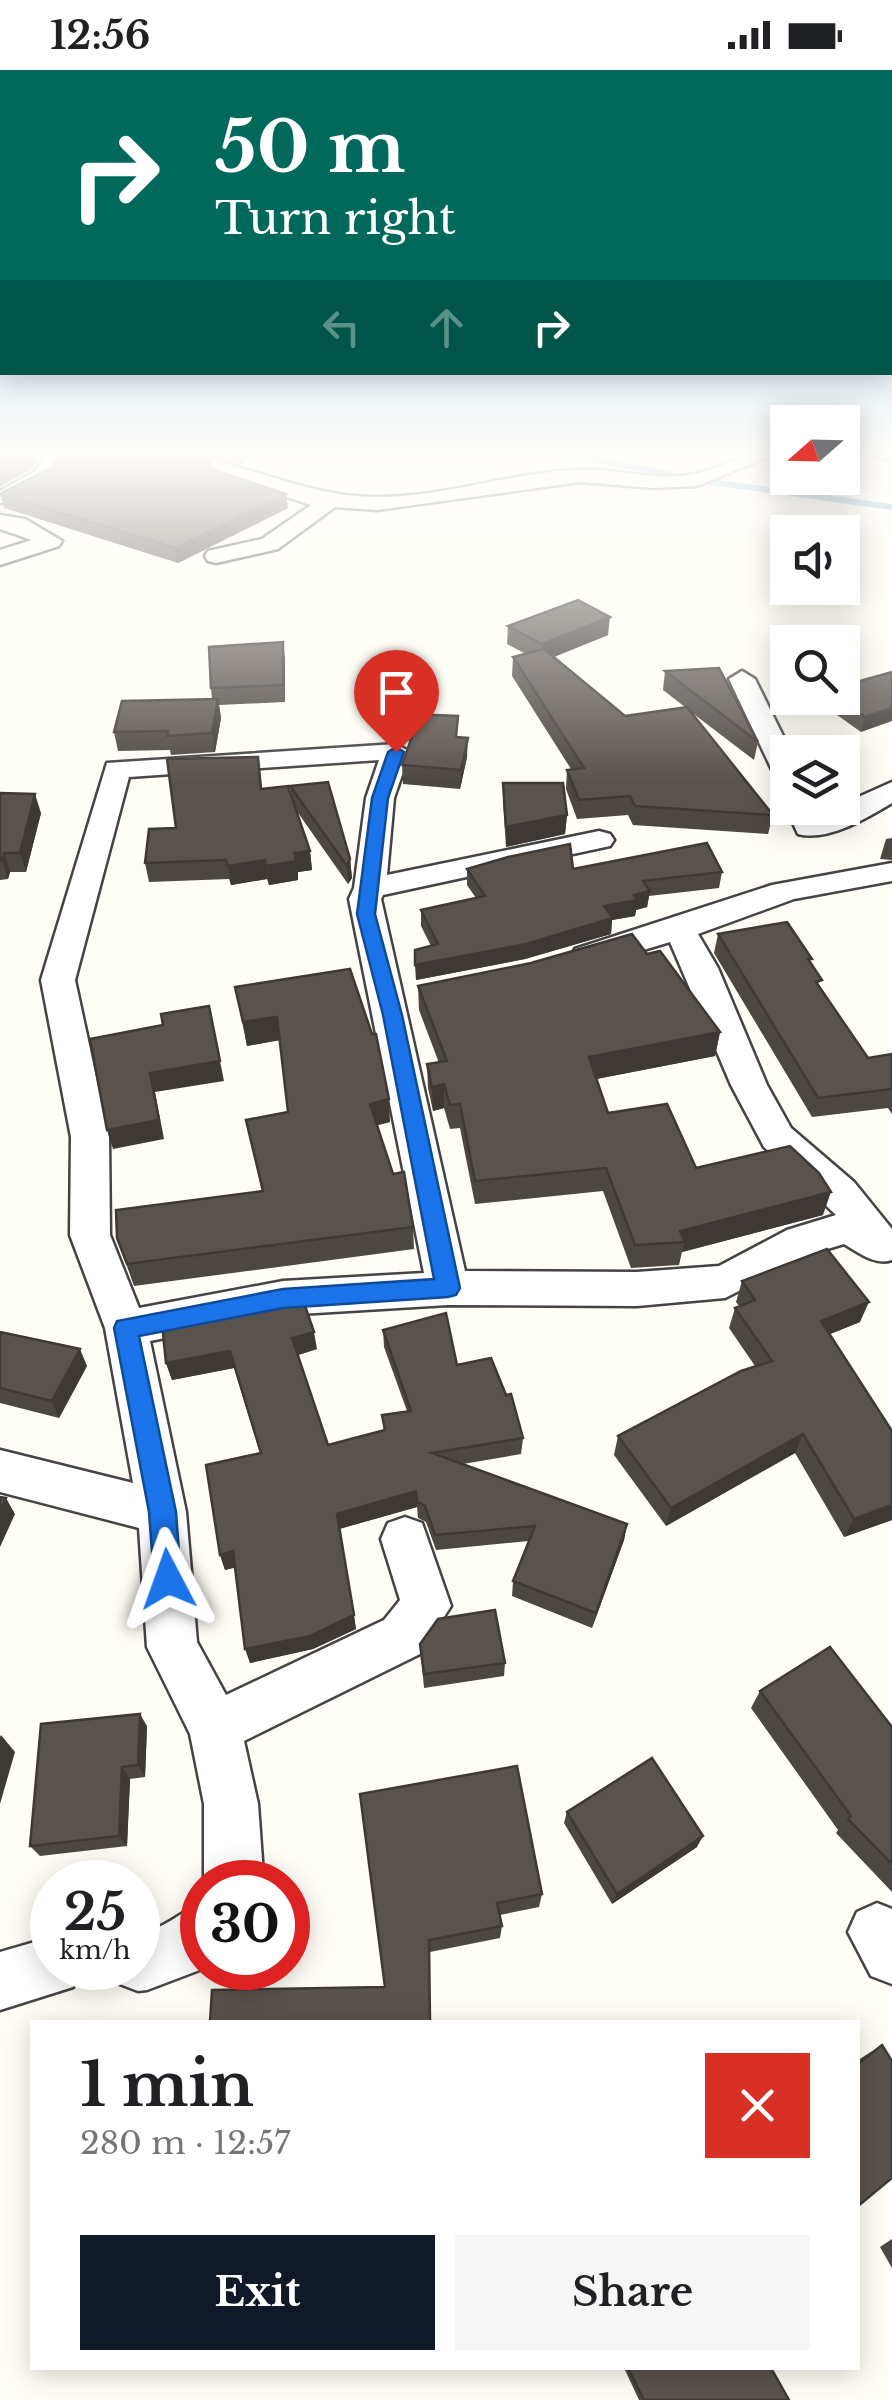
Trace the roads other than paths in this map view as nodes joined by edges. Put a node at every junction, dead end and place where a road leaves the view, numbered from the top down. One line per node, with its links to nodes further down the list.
1 (742, 679): 2 (street)
2 (770, 737)
3 (892, 792): 4 (street)
4 (860, 810)
5 (811, 825): 8 (street)
6 (599, 840): 9 (street)
7 (892, 872): 8 (street)
8 (855, 878): 10 (street)
9 (370, 888): 13 (street); 16 (street)
10 (679, 929): 11 (street); 14 (street)
11 (547, 968)
12 (424, 994): 13 (street)
13 (389, 1002): 15 (street)
14 (888, 1253): 15 (street)
15 (448, 1288): 16 (street)
16 (126, 1328): 18 (street)
17 (0, 1471): 18 (street)
18 (162, 1512): 20 (street)
19 (405, 1539): 20 (street)
20 (215, 1728): 21 (street)
21 (234, 1860)
22 (30, 1972): 23 (street)
23 (0, 1981)

